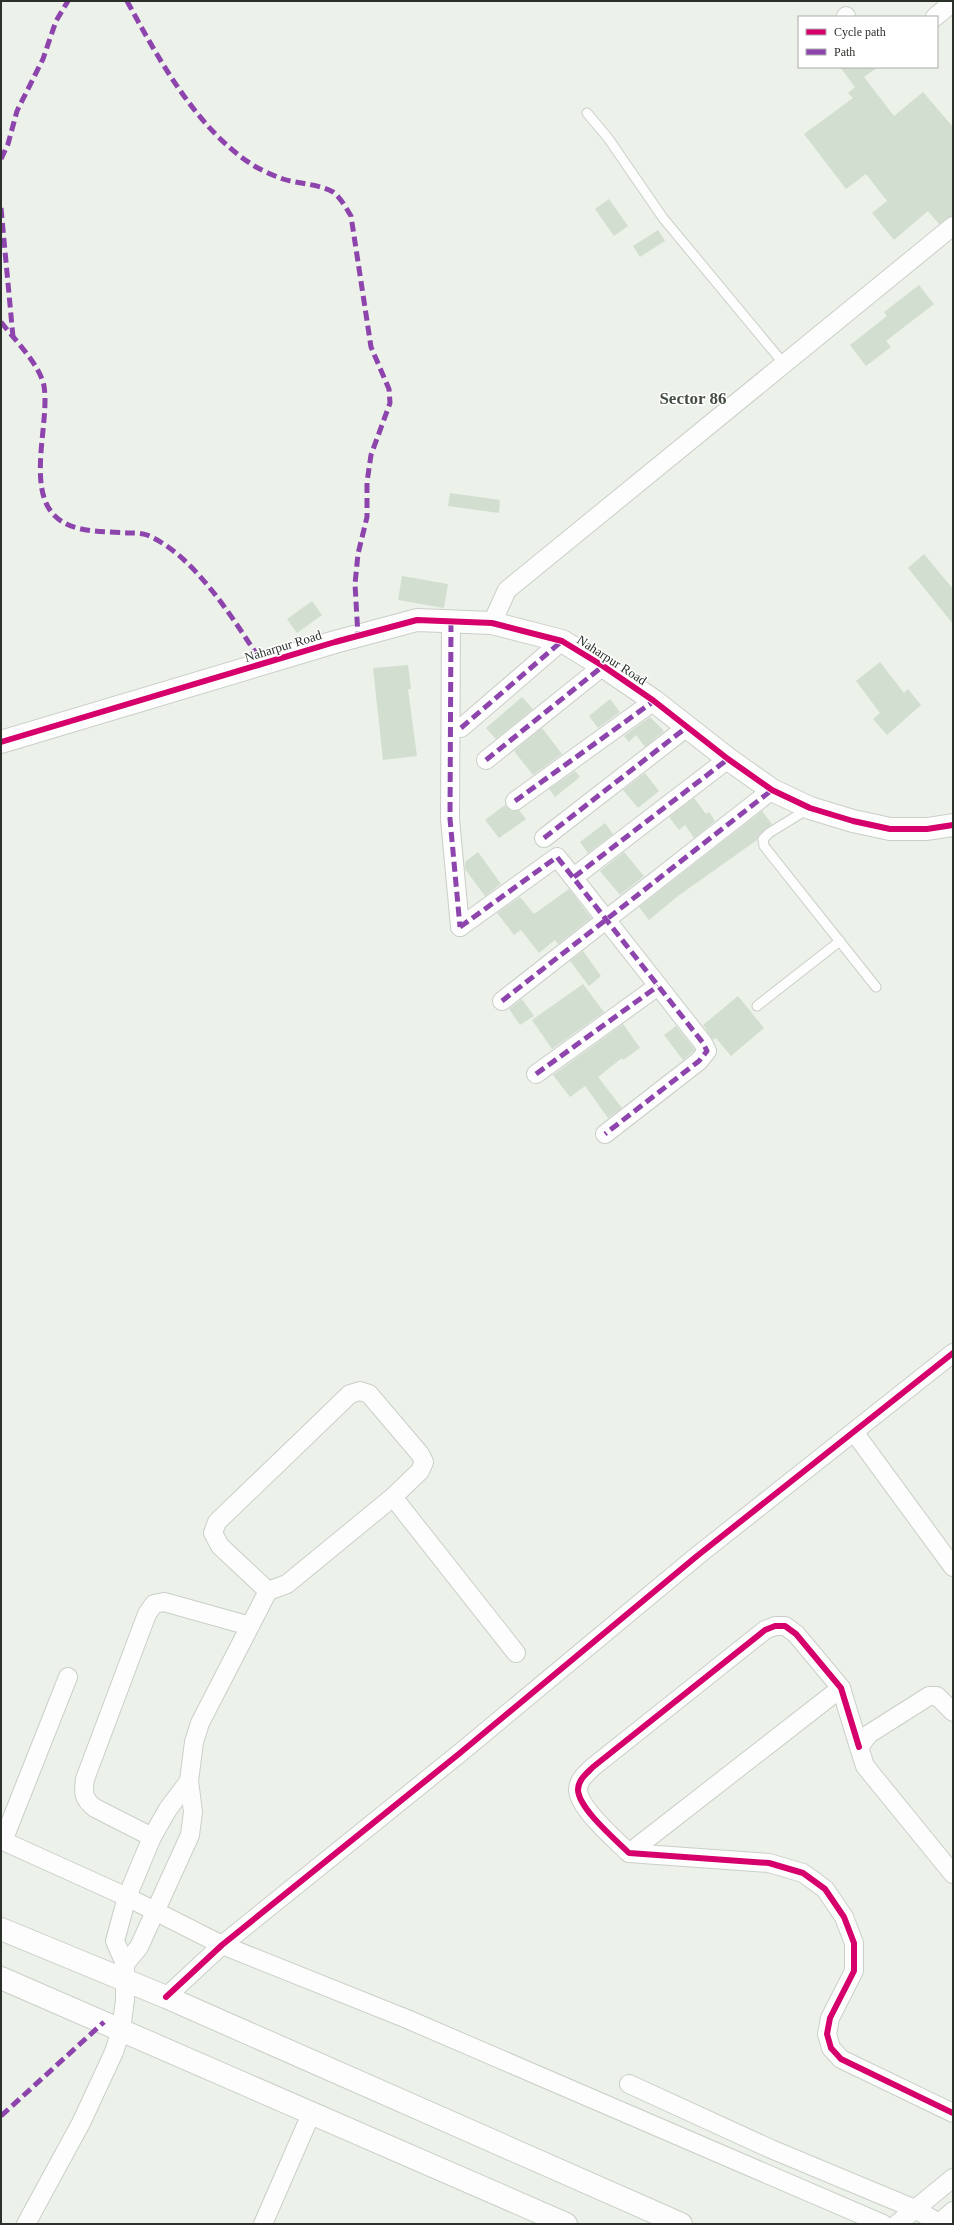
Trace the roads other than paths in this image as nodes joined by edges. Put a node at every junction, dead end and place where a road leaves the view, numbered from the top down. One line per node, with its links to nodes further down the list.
1 (587, 113): 3 (lane)
2 (953, 226): 3 (street)
3 (784, 364): 5 (street)
4 (451, 622): 5 (street, Naharpur Road); 11 (street, Naharpur Road); 19 (street)
5 (492, 623): 6 (street, Naharpur Road)
6 (562, 641): 7 (street, Naharpur Road); 10 (street)
7 (603, 666): 8 (street, Naharpur Road); 12 (street)
8 (654, 701): 9 (street, Naharpur Road); 15 (street)
9 (688, 727): 13 (street, Naharpur Road); 18 (street)
10 (461, 728)
11 (1, 742)
12 (486, 760)
13 (728, 760): 14 (street, Naharpur Road); 19 (street)
14 (772, 790): 16 (street, Naharpur Road); 20 (street)
15 (515, 801)
16 (810, 808): 17 (street, Naharpur Road); 21 (lane)
17 (953, 825)
18 (544, 838)
19 (574, 877): 20 (street)
20 (606, 919): 22 (street); 24 (street)
21 (840, 941): 23 (lane); 25 (lane)
22 (658, 986): 26 (street); 27 (street)
23 (876, 987)
24 (502, 1001)
25 (757, 1006)
26 (536, 1074)
27 (605, 1134)
28 (953, 1353): 29 (street)
29 (854, 1432): 31 (street); 47 (street)
30 (393, 1497): 32 (street); 32 (street); 34 (street)
31 (953, 1567)
32 (268, 1591): 33 (street)
33 (250, 1626): 39 (street); 40 (street)
34 (516, 1653)
35 (68, 1677): 41 (street)
36 (841, 1688): 38 (street); 42 (street); 42 (street)
37 (953, 1712): 38 (street)
38 (859, 1747): 43 (street)
39 (189, 1781): 40 (street); 45 (street)
40 (152, 1838): 44 (street)
41 (2, 1840): 44 (street)
42 (629, 1853): 53 (street)
43 (953, 1874)
44 (127, 1897): 45 (street); 48 (street)
45 (156, 1912): 47 (street); 48 (street)
46 (1, 1930): 48 (street)
47 (222, 1945): 50 (street); 62 (street)
48 (125, 1973): 50 (street); 51 (street)
49 (1, 1978): 51 (street)
50 (166, 1997): 61 (street)
51 (121, 2030): 54 (street); 58 (street)
52 (629, 2084): 56 (street)
53 (953, 2113)
54 (311, 2114): 59 (street); 60 (street)
55 (953, 2178): 56 (street)
56 (915, 2210): 63 (street); 64 (street)
57 (953, 2211): 64 (street)
58 (26, 2224)
59 (263, 2224)
60 (566, 2224)
61 (681, 2224)
62 (883, 2224)
63 (897, 2224)
64 (938, 2224)

